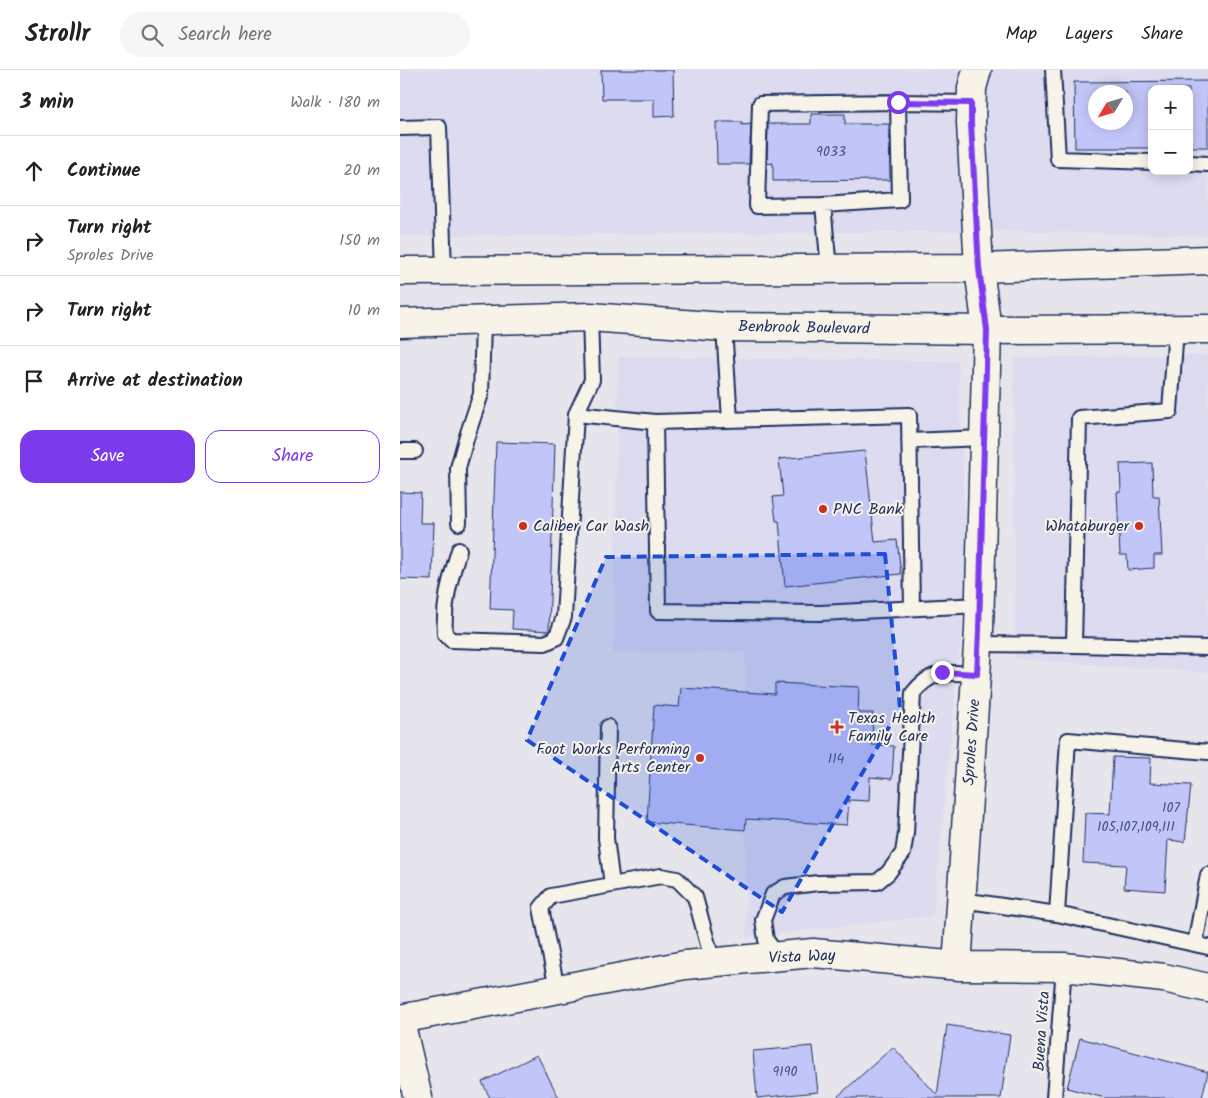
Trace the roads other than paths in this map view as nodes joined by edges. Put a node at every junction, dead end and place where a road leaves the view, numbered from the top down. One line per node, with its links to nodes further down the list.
1 (978, 70): 4 (main road, Sproles Drive)
2 (1053, 70): 6 (lane)
3 (898, 102): 4 (lane); 9 (lane); 9 (lane)
4 (971, 103): 11 (main road, Sproles Drive)
5 (400, 128): 14 (lane)
6 (1148, 162)
7 (1193, 163): 8 (lane)
8 (1208, 164)
9 (823, 205): 12 (lane)
10 (1208, 260): 11 (main road)
11 (979, 268): 12 (main road); 21 (main road, Sproles Drive)
12 (830, 269): 14 (main road)
13 (400, 271): 14 (main road)
14 (444, 271)
15 (590, 317): 16 (main road, Benbrook Boulevard); 18 (main road, Benbrook Boulevard); 22 (lane)
16 (483, 321): 17 (main road, Benbrook Boulevard); 29 (lane)
17 (400, 323)
18 (724, 327): 21 (main road, Benbrook Boulevard); 23 (lane)
19 (1176, 329): 20 (main road, Benbrook Boulevard); 21 (main road, Benbrook Boulevard); 34 (lane)
20 (1208, 329)
21 (987, 330): 25 (main road, Sproles Drive)
22 (576, 414): 24 (lane); 30 (lane)
23 (730, 420): 24 (lane); 26 (lane)
24 (655, 422): 32 (lane)
25 (984, 438): 26 (lane); 31 (main road, Sproles Drive)
26 (909, 441): 32 (lane)
27 (400, 451): 28 (lane)
28 (414, 451)
29 (459, 523)
30 (458, 550)
31 (980, 605): 32 (lane); 33 (main road, Sproles Drive)
32 (912, 608)
33 (978, 644): 34 (lane); 36 (main road, Sproles Drive)
34 (1074, 645): 35 (lane)
35 (1208, 648)
36 (977, 674): 41 (main road, Sproles Drive); 44 (lane)
37 (608, 727): 40 (lane)
38 (1208, 752): 42 (lane)
39 (1208, 876): 43 (lane)
40 (612, 885): 45 (lane); 49 (lane)
41 (962, 900): 42 (lane); 46 (main road, Sproles Drive)
42 (1057, 914): 43 (lane)
43 (1201, 945)
44 (778, 956): 45 (main road, Vista Way); 46 (main road, Vista Way)
45 (713, 963): 49 (main road, Vista Way)
46 (960, 966): 47 (main road, Vista Way)
47 (1064, 967): 48 (main road, Vista Way); 52 (lane, Buena Vista)
48 (1208, 988)
49 (557, 990): 50 (main road, Vista Way)
50 (400, 1020): 51 (main road)
51 (418, 1098)
52 (1054, 1098)

